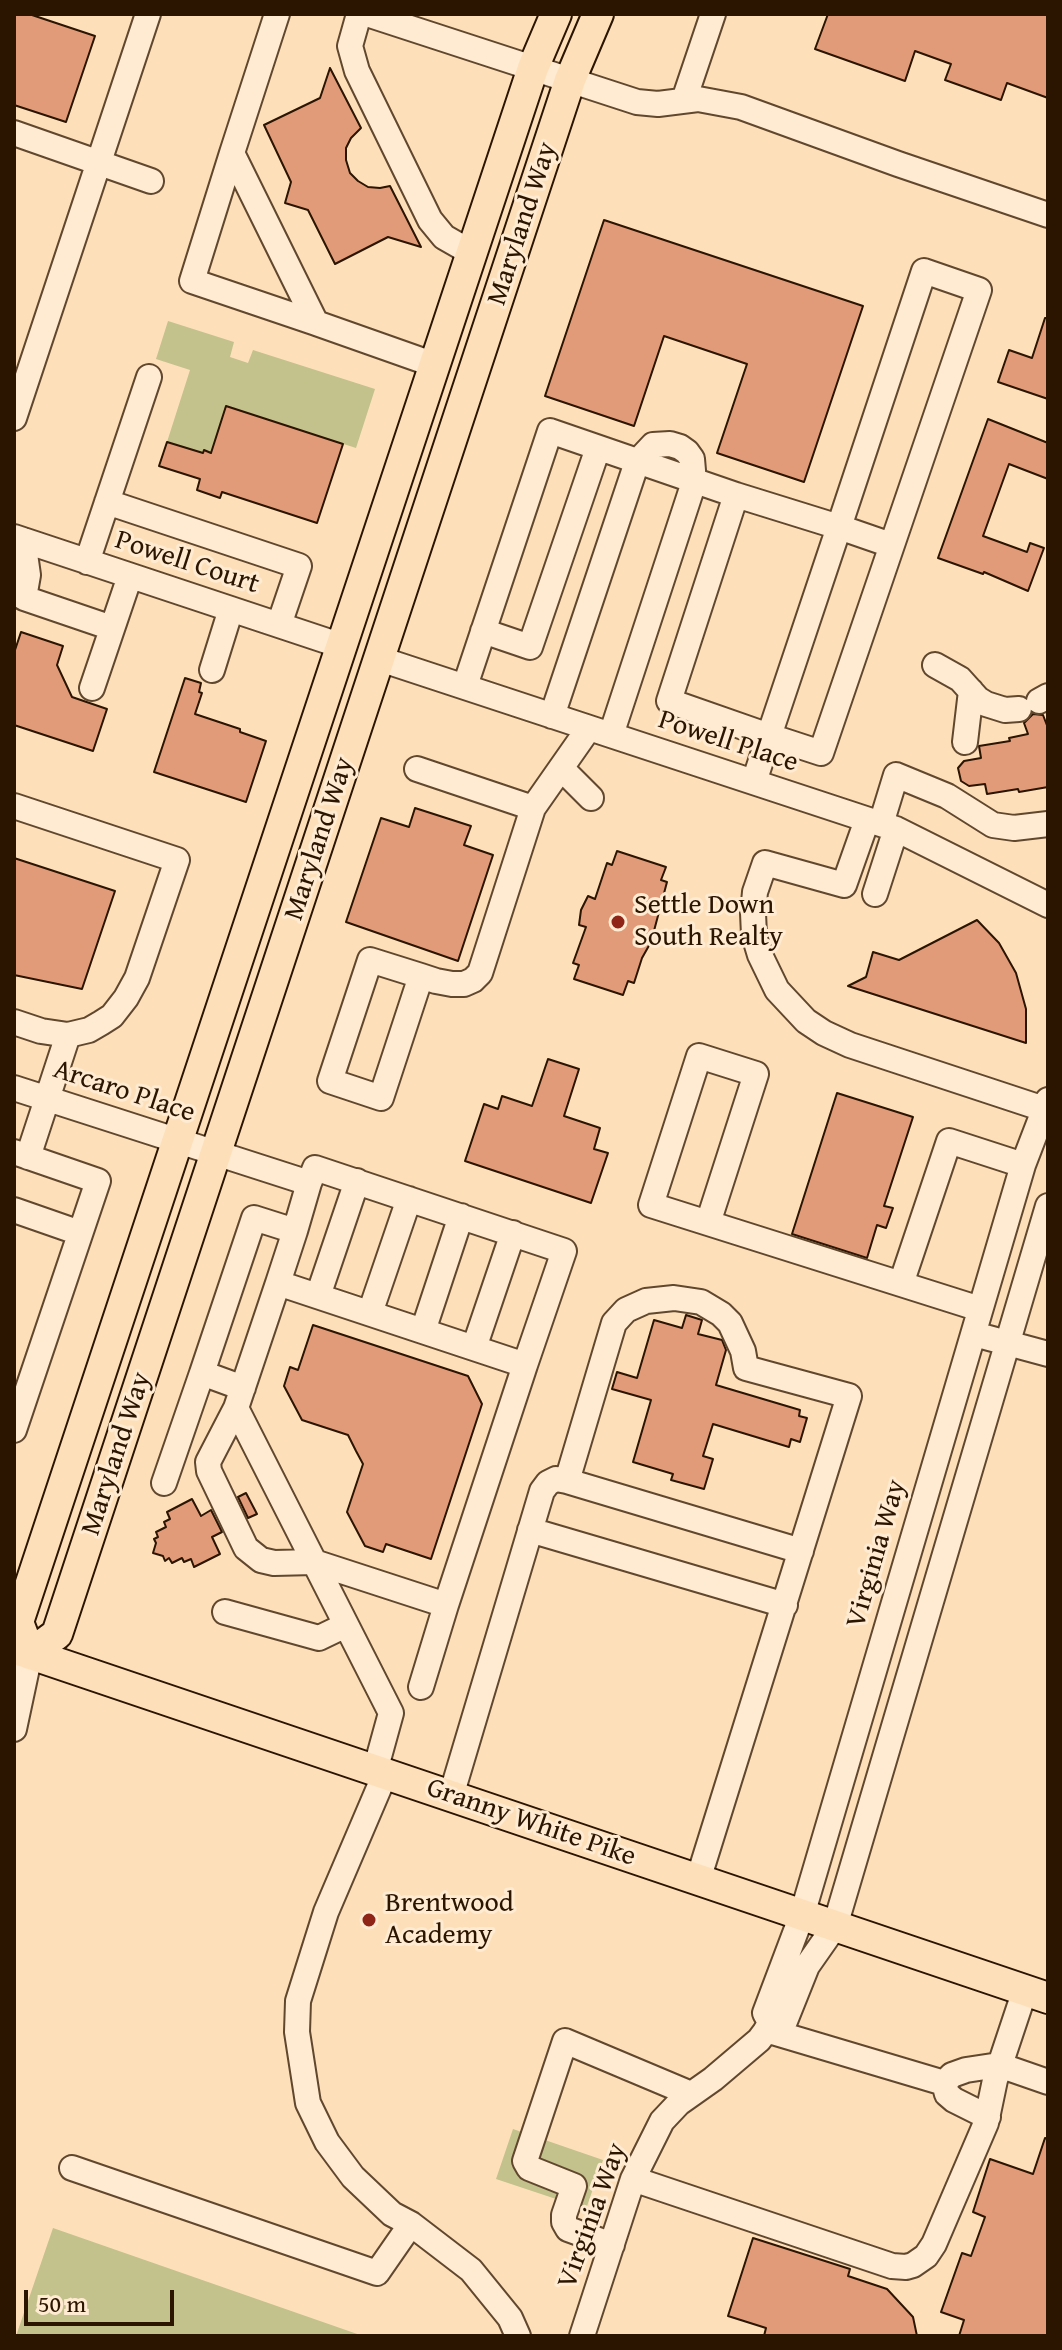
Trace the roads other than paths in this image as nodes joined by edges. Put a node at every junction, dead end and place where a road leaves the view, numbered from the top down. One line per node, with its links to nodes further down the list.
1 (148, 14): 14 (street)
2 (277, 14): 13 (street)
3 (359, 14): 17 (street)
4 (367, 14): 8 (street)
5 (556, 14): 9 (main road, Maryland Way)
6 (598, 14): 10 (main road, Maryland Way)
7 (713, 14): 11 (street)
8 (420, 22): 9 (street)
9 (533, 68): 10 (street); 17 (main road, Maryland Way)
10 (570, 80): 11 (street); 37 (main road, Maryland Way)
11 (684, 100): 16 (street)
12 (14, 133): 14 (street)
13 (232, 153): 18 (street); 18 (street)
14 (98, 163): 15 (street); 21 (street)
15 (151, 181)
16 (1046, 206)
17 (472, 253): 19 (main road, Maryland Way)
18 (316, 323): 19 (street)
19 (435, 365): 36 (main road, Maryland Way)
20 (149, 377): 26 (street)
21 (14, 418)
22 (598, 448): 23 (street); 35 (street); 35 (street)
23 (637, 462): 24 (street); 44 (street)
24 (694, 482): 25 (street); 45 (street)
25 (736, 495): 27 (street); 46 (street)
26 (107, 502): 30 (street); 33 (street)
27 (839, 527): 29 (street); 29 (street); 46 (street)
28 (18, 539): 30 (street, Powell Court); 34 (street)
29 (891, 545): 46 (street)
30 (87, 562): 31 (street, Powell Court)
31 (130, 576): 32 (street, Powell Court); 34 (street)
32 (231, 609): 33 (street, Powell Court); 39 (street)
33 (279, 625): 36 (street, Powell Court)
34 (112, 628): 41 (street)
35 (483, 631): 40 (street)
36 (342, 646): 37 (main road); 64 (main road, Maryland Way)
37 (380, 659): 40 (street, Powell Place); 65 (main road, Maryland Way)
38 (935, 665): 42 (street)
39 (212, 670)
40 (465, 686): 44 (street, Powell Place)
41 (92, 688)
42 (971, 691): 43 (street); 47 (street)
43 (1035, 702)
44 (552, 716): 45 (street, Powell Place)
45 (600, 731): 48 (street); 50 (street, Powell Place)
46 (769, 736): 50 (street)
47 (965, 742)
48 (561, 768): 51 (street); 53 (street)
49 (417, 769): 53 (street)
50 (754, 782): 54 (street, Powell Place)
51 (591, 798)
52 (14, 806): 60 (street)
53 (533, 808): 58 (street)
54 (881, 824): 55 (street); 56 (street); 57 (street, Powell Place); 63 (street)
55 (1048, 824)
56 (875, 894)
57 (1048, 905)
58 (421, 976): 58 (street)
59 (14, 1022): 60 (street)
60 (68, 1035): 62 (street)
61 (14, 1088): 62 (street, Arcaro Place)
62 (47, 1100): 64 (street, Arcaro Place); 66 (street)
63 (1046, 1104): 67 (street, Virginia Way)
64 (177, 1142): 65 (street, Arcaro Place); 101 (main road, Maryland Way)
65 (217, 1152): 69 (street, Arcaro Place); 101 (main road, Maryland Way)
66 (21, 1155): 76 (street)
67 (1023, 1165): 79 (street); 81 (street, Virginia Way)
68 (357, 1181): 69 (street); 70 (street); 80 (street)
69 (309, 1183): 75 (street)
70 (409, 1199): 73 (street); 82 (street)
71 (1048, 1206): 85 (street, Virginia Way)
72 (14, 1210): 76 (street)
73 (461, 1216): 77 (street); 83 (street)
74 (708, 1223): 74 (street); 79 (street)
75 (295, 1231): 78 (street); 89 (street)
76 (80, 1233): 91 (street)
77 (513, 1233): 86 (street); 88 (street)
78 (278, 1283): 80 (street); 90 (street)
79 (901, 1284): 81 (street)
80 (318, 1296): 82 (street)
81 (980, 1309): 84 (street, Virginia Way)
82 (370, 1313): 83 (street)
83 (423, 1331): 86 (street)
84 (974, 1334): 85 (street); 107 (street, Virginia Way)
85 (1007, 1343): 87 (street); 108 (street, Virginia Way)
86 (474, 1348): 88 (street)
87 (1048, 1354)
88 (525, 1365): 97 (street)
89 (202, 1373): 90 (street); 93 (street)
90 (240, 1398): 96 (street); 96 (street)
91 (16, 1421)
92 (567, 1481): 94 (street); 95 (street); 95 (street)
93 (164, 1483)
94 (530, 1530): 98 (street); 105 (street)
95 (801, 1551): 98 (street)
96 (314, 1562): 97 (street); 100 (street)
97 (446, 1605): 102 (street)
98 (785, 1605): 106 (street)
99 (225, 1612): 100 (street)
100 (346, 1625): 104 (street)
101 (22, 1651): 103 (street, Maryland Way); 104 (main road, Granny White Pike)
102 (421, 1687)
103 (14, 1729)
104 (380, 1772): 105 (main road, Granny White Pike); 118 (street)
105 (451, 1796): 106 (main road, Granny White Pike)
106 (698, 1880): 107 (main road, Granny White Pike)
107 (802, 1915): 108 (main road, Granny White Pike); 110 (street, Virginia Way)
108 (835, 1926): 109 (main road, Granny White Pike); 110 (street, Virginia Way)
109 (1037, 1994): 111 (street)
110 (769, 2027): 113 (street); 114 (street, Virginia Way)
111 (999, 2065): 112 (street); 113 (street); 115 (street)
112 (1048, 2082)
113 (944, 2083): 115 (street)
114 (691, 2094): 117 (street, Virginia Way); 119 (street)
115 (988, 2117): 117 (street)
116 (72, 2168): 118 (street)
117 (633, 2179): 119 (street, Virginia Way)
118 (411, 2224): 120 (street)
119 (612, 2245): 122 (street, Virginia Way)
120 (514, 2327): 121 (street)
121 (530, 2336)
122 (582, 2336)

